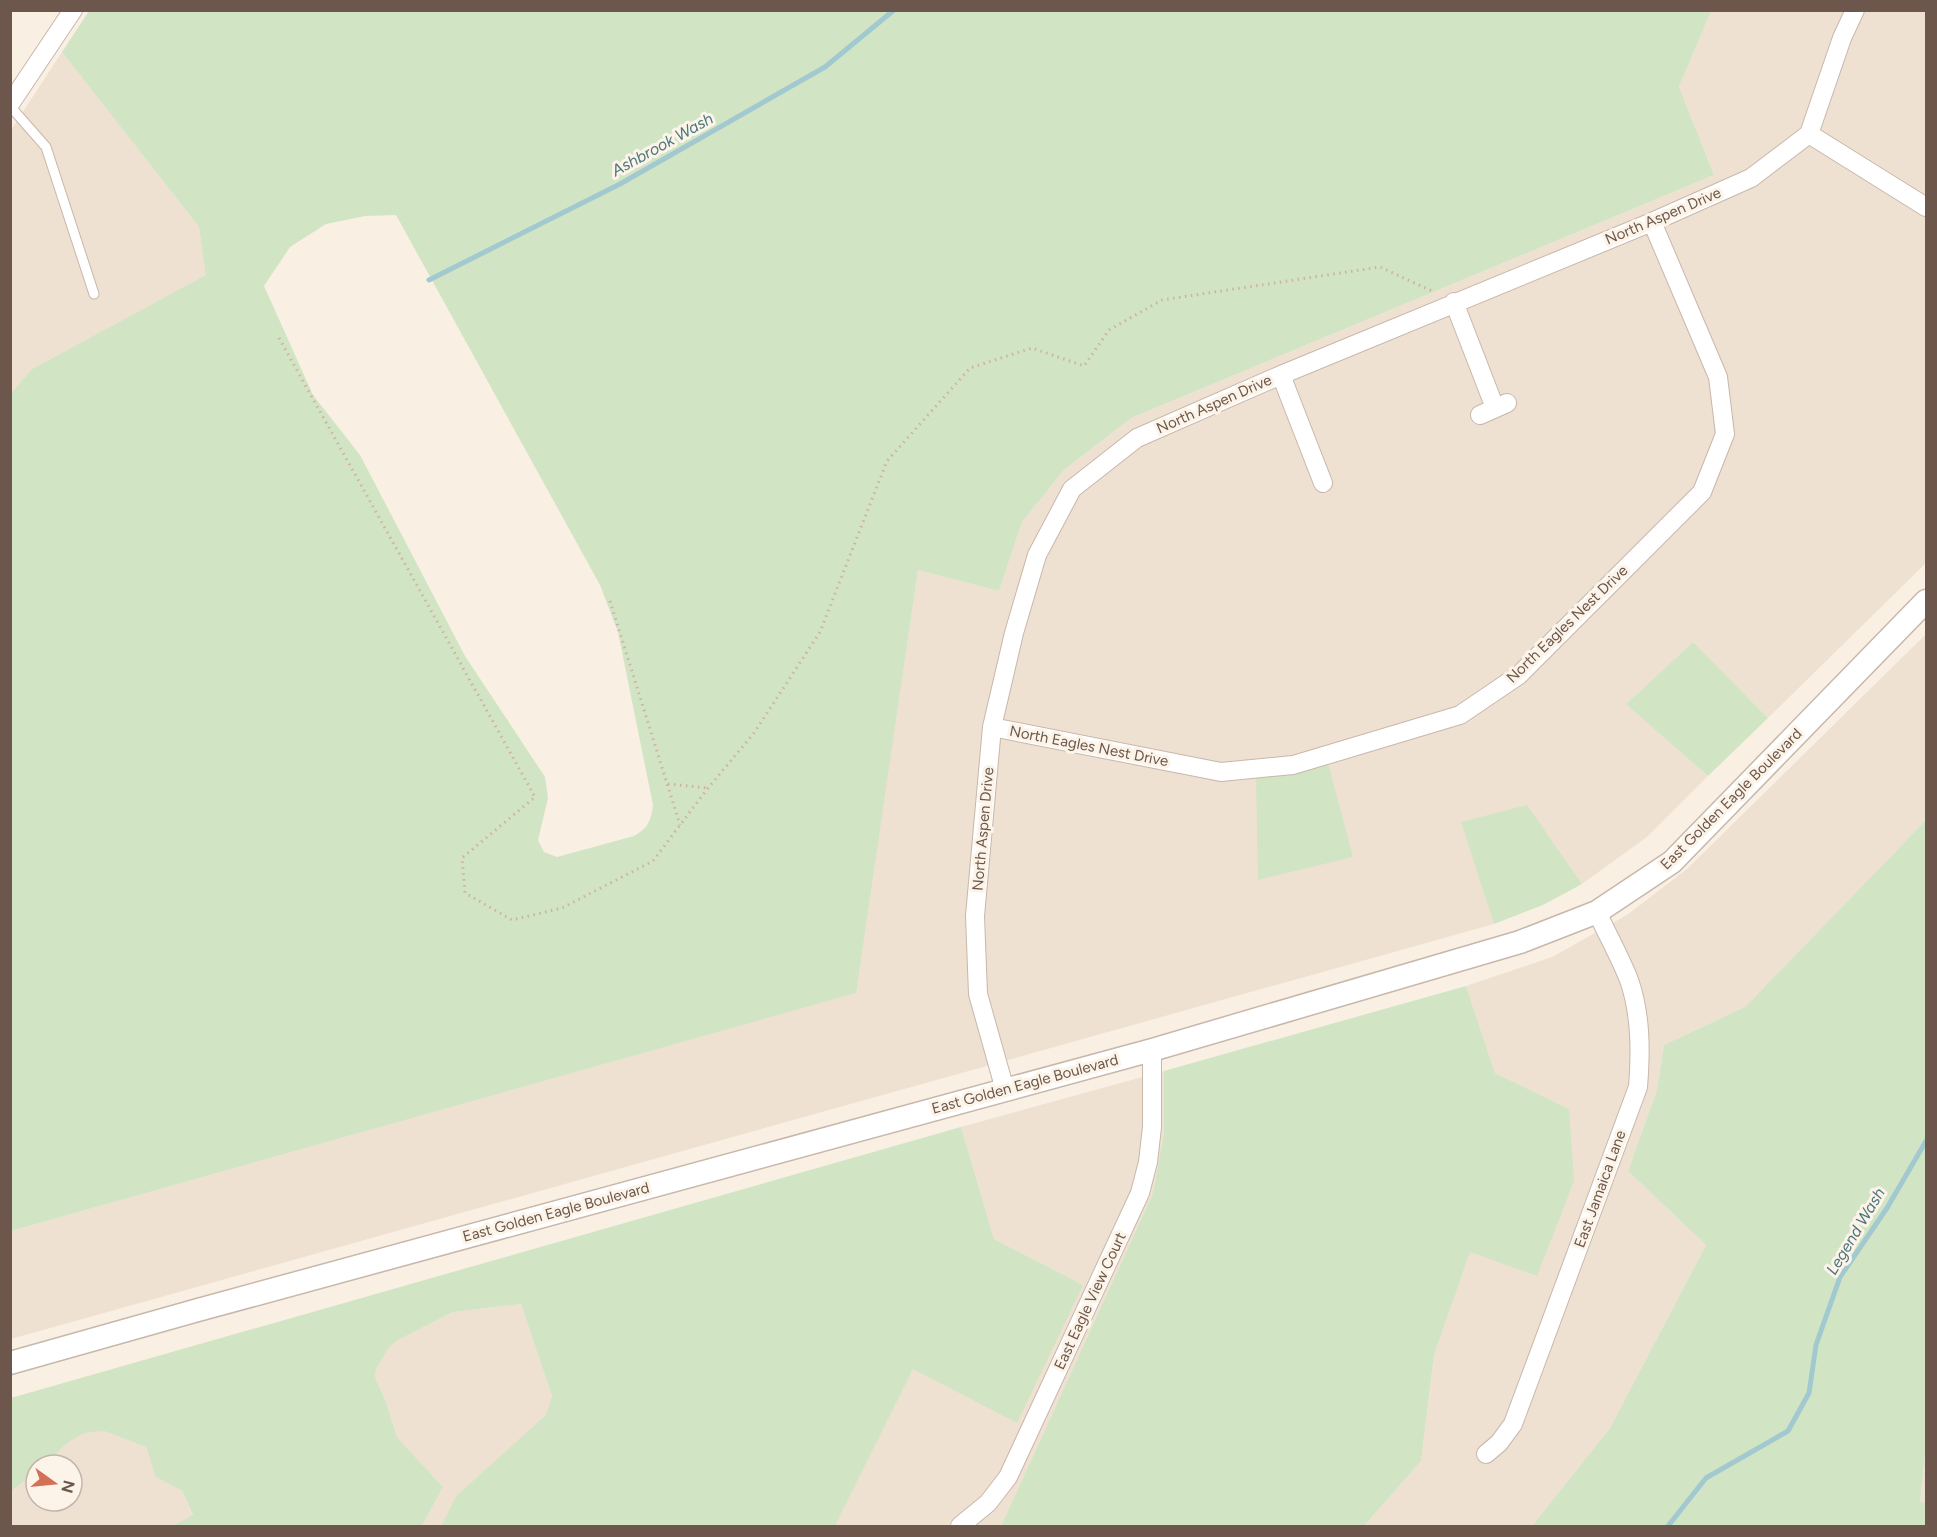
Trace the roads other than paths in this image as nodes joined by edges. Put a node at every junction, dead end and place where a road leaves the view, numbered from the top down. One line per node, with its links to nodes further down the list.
1 (73, 10): 3 (street)
2 (1855, 10): 4 (street)
3 (10, 105): 7 (lane)
4 (1809, 134): 5 (street); 6 (street, North Aspen Drive)
5 (1926, 207)
6 (1652, 222): 8 (street, North Aspen Drive); 13 (street, North Eagles Nest Drive)
7 (94, 294)
8 (1454, 302): 9 (street, North Aspen Drive); 10 (street)
9 (1281, 375): 11 (street); 13 (street, North Aspen Drive)
10 (1494, 409)
11 (1322, 484)
12 (1926, 601): 14 (street, East Golden Eagle Boulevard)
13 (992, 727): 16 (street, North Aspen Drive)
14 (1597, 912): 15 (street, East Golden Eagle Boulevard); 18 (street, East Jamaica Lane)
15 (1152, 1050): 16 (street, East Golden Eagle Boulevard); 19 (street, East Eagle View Court)
16 (1005, 1090): 17 (street, East Golden Eagle Boulevard)
17 (10, 1363)
18 (1485, 1454)
19 (960, 1526)

